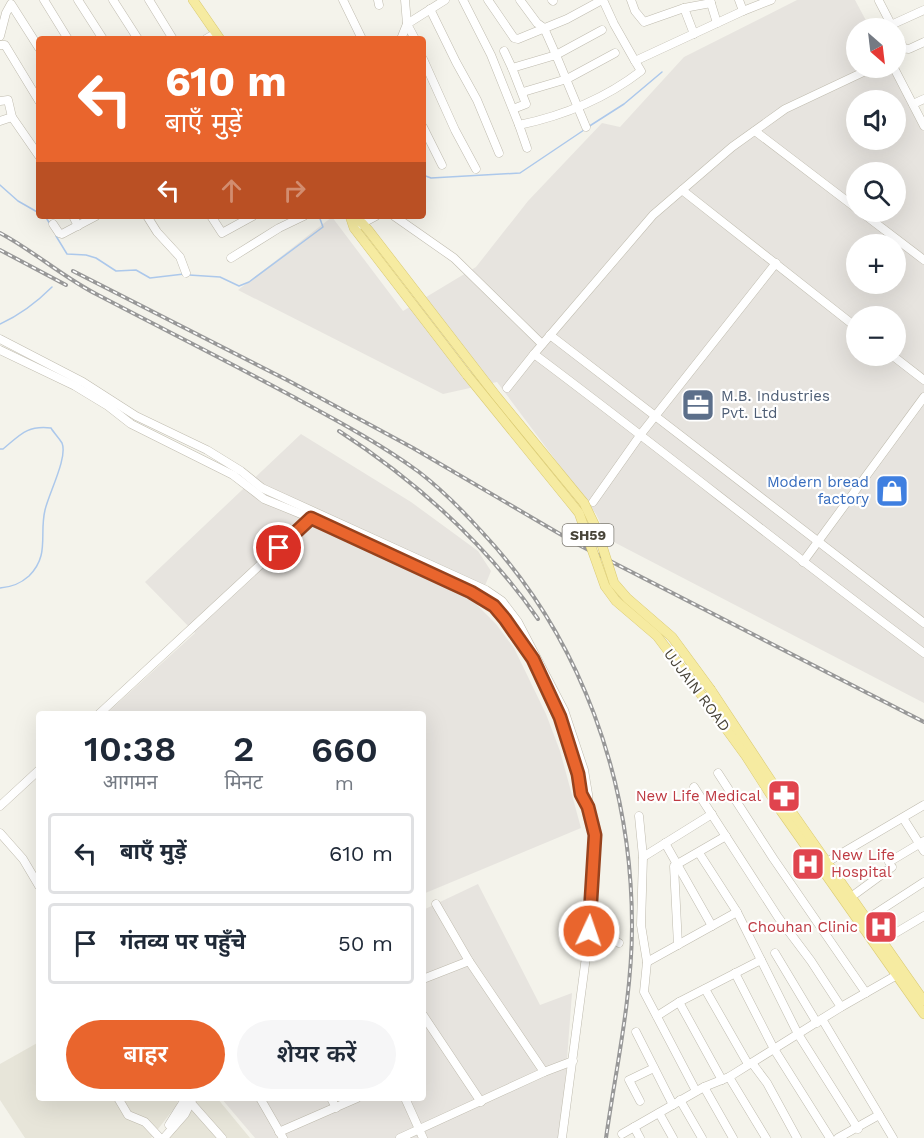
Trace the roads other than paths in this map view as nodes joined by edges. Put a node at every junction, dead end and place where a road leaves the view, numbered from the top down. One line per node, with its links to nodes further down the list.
1 (44, 0): 31 (street)
2 (78, 0): 32 (street)
3 (113, 0): 33 (street)
4 (149, 0): 34 (street)
5 (185, 0): 35 (main road)
6 (193, 0): 36 (main road)
7 (343, 0): 37 (street)
8 (405, 0): 26 (street)
9 (445, 0): 19 (street)
10 (463, 0): 59 (street)
11 (488, 0): 27 (street)
12 (520, 0): 27 (street)
13 (604, 0): 27 (street); 47 (street)
14 (631, 0): 20 (street)
15 (739, 0): 21 (street)
16 (771, 0): 21 (street)
17 (879, 0): 23 (street)
18 (711, 1): 20 (street); 25 (street)
19 (432, 5): 26 (street); 69 (street)
20 (684, 8): 29 (street)
21 (743, 10): 25 (street)
22 (924, 10): 24 (street)
23 (888, 18)
24 (906, 21)
25 (717, 23): 29 (street)
26 (407, 24): 38 (street); 39 (street)
27 (544, 28): 46 (street)
28 (602, 30): 46 (street)
29 (694, 34): 47 (street)
30 (0, 36): 41 (street)
31 (66, 36)
32 (101, 36)
33 (136, 36)
34 (171, 36)
35 (211, 36)
36 (211, 36)
37 (361, 36)
38 (402, 36)
39 (413, 36)
40 (924, 42): 43 (street)
41 (36, 43)
42 (0, 45): 54 (street)
43 (906, 49)
44 (504, 51): 49 (street)
45 (615, 53): 52 (street)
46 (556, 55): 49 (street); 52 (street)
47 (635, 61): 58 (street)
48 (426, 66): 71 (street)
49 (512, 68): 53 (street)
50 (851, 78): 65 (street)
51 (899, 78): 57 (street)
52 (567, 79): 53 (street); 58 (street)
53 (523, 92): 59 (street)
54 (36, 96)
55 (924, 99): 57 (street)
56 (0, 101): 60 (street)
57 (913, 104): 63 (street)
58 (578, 107): 62 (street); 64 (street)
59 (513, 109): 62 (street)
60 (12, 117): 61 (street); 67 (street)
61 (0, 121)
62 (519, 125): 68 (street)
63 (924, 126)
64 (586, 127)
65 (755, 130): 72 (street); 73 (street)
66 (426, 133): 70 (street)
67 (36, 143)
68 (527, 148)
69 (499, 153)
70 (441, 165)
71 (476, 169)
72 (682, 190): 90 (street); 93 (street)
73 (846, 200)
74 (74, 219): 85 (street)
75 (91, 219): 85 (street)
76 (149, 219): 91 (street)
77 (213, 219): 78 (street)
78 (248, 219)
79 (298, 219): 88 (street)
80 (353, 219): 86 (main road, SH59)
81 (371, 219): 86 (street)
82 (397, 219): 95 (street)
83 (874, 222): 89 (street)
84 (53, 224): 85 (street)
85 (78, 226)
86 (358, 226): 87 (main road, SH59)
87 (365, 235): 110 (main road, UJJAIN ROAD / SH59, bridge); 110 (main road, SH59, bridge)
88 (231, 258)
89 (924, 260)
90 (776, 263): 92 (street); 102 (street)
91 (186, 273)
92 (846, 319)
93 (550, 335): 95 (street); 102 (street)
94 (0, 339): 105 (street)
95 (542, 344): 97 (street)
96 (0, 350): 105 (street)
97 (534, 354): 100 (street); 103 (street)
98 (906, 366): 99 (street)
99 (924, 380)
100 (507, 388)
101 (924, 397): 106 (street)
102 (655, 416): 103 (street); 106 (street)
103 (641, 434): 104 (street); 107 (street)
104 (593, 502)
105 (314, 515): 111 (street); 137 (street)
106 (818, 542): 107 (street); 108 (street)
107 (803, 562): 109 (street)
108 (924, 623)
109 (924, 653)
110 (707, 693): 115 (main road, UJJAIN ROAD / SH59); 115 (main road, UJJAIN ROAD / SH59)
111 (102, 711)
112 (36, 773): 116 (street)
113 (718, 773): 149 (street)
114 (694, 787): 118 (street)
115 (770, 787): 127 (main road, UJJAIN ROAD / SH59); 146 (main road, UJJAIN ROAD / SH59)
116 (0, 806)
117 (924, 806): 120 (street)
118 (712, 814): 122 (street); 123 (street)
119 (639, 816): 126 (street)
120 (903, 818): 124 (street); 127 (street)
121 (0, 833): 129 (street)
122 (726, 836): 125 (street); 152 (street)
123 (665, 843): 126 (street); 128 (street)
124 (922, 846): 131 (street)
125 (699, 853): 128 (street); 133 (street)
126 (643, 857): 144 (street)
127 (827, 862): 131 (main road, UJJAIN ROAD / SH59)
128 (677, 864): 136 (street); 140 (street)
129 (36, 881)
130 (924, 882): 135 (street)
131 (851, 897): 135 (main road, UJJAIN ROAD / SH59)
132 (436, 904): 143 (street)
133 (736, 912): 136 (street); 142 (street)
134 (924, 916): 138 (street)
135 (867, 919): 138 (main road, UJJAIN ROAD / SH59)
136 (712, 926): 140 (street)
137 (589, 931): 139 (street); 160 (street)
138 (882, 941): 150 (main road, UJJAIN ROAD / SH59)
139 (619, 944)
140 (678, 945): 144 (street)
141 (776, 953): 156 (street)
142 (761, 960): 145 (street); 158 (street)
143 (469, 961): 147 (street); 163 (street)
144 (647, 962): 154 (street)
145 (735, 973): 148 (street); 159 (street)
146 (897, 975): 149 (street); 153 (main road, UJJAIN ROAD / SH59)
147 (426, 978)
148 (705, 989): 151 (street); 161 (street)
149 (866, 993): 152 (street)
150 (924, 1001)
151 (679, 1002): 154 (street); 164 (street)
152 (841, 1007): 156 (street)
153 (924, 1014)
154 (657, 1016): 165 (street)
155 (426, 1020): 174 (street)
156 (819, 1021): 158 (street); 178 (street)
157 (636, 1032): 162 (street)
158 (798, 1034): 159 (street); 180 (street)
159 (774, 1049): 161 (street); 195 (street)
160 (573, 1061): 163 (street); 188 (street)
161 (750, 1064): 164 (street); 194 (street)
162 (654, 1068): 173 (street); 175 (street)
163 (544, 1072): 174 (street)
164 (726, 1078): 165 (street); 193 (street)
165 (700, 1089): 175 (street); 192 (street)
166 (120, 1101): 184 (street)
167 (187, 1101): 184 (street)
168 (190, 1101): 185 (street)
169 (262, 1101): 183 (street)
170 (332, 1101): 176 (street)
171 (351, 1101): 176 (street)
172 (406, 1101): 181 (street)
173 (640, 1101)
174 (481, 1102): 181 (street)
175 (676, 1102): 177 (street); 191 (street)
176 (336, 1108): 183 (street)
177 (658, 1113): 179 (street); 190 (street)
178 (879, 1115): 180 (street); 197 (street)
179 (634, 1127): 182 (street); 189 (street)
180 (858, 1128): 196 (street)
181 (419, 1129): 186 (street); 187 (street)
182 (622, 1134)
183 (281, 1135)
184 (161, 1138)
185 (222, 1138)
186 (400, 1138)
187 (423, 1138)
188 (562, 1138)
189 (640, 1138)
190 (673, 1138)
191 (702, 1138)
192 (733, 1138)
193 (766, 1138)
194 (797, 1138)
195 (830, 1138)
196 (838, 1138)
197 (893, 1138)

